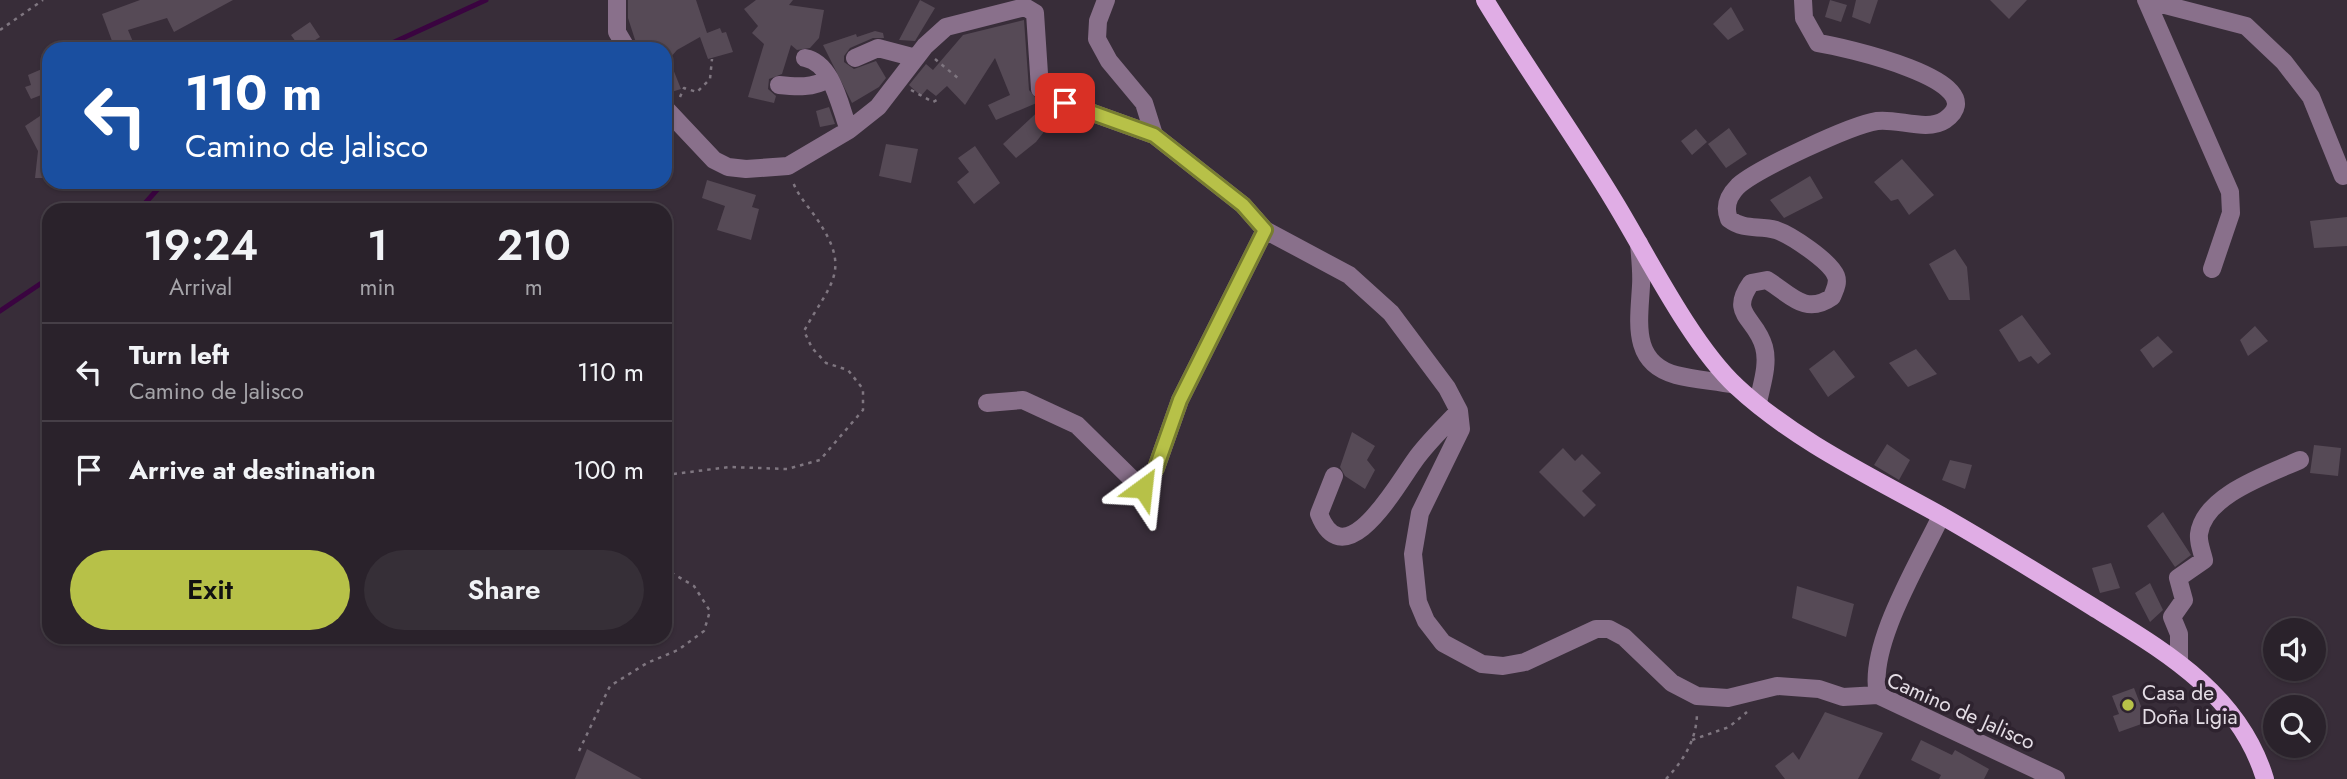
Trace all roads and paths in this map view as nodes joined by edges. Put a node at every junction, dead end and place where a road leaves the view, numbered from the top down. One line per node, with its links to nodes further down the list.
1 (43, 0): 8 (path)
2 (617, 0): 9 (street)
3 (1106, 0): 22 (street)
4 (1485, 0): 26 (main road)
5 (1803, 0): 30 (street)
6 (2147, 1): 24 (street); 27 (street)
7 (1026, 3): 10 (street); 22 (street)
8 (0, 30)
9 (622, 42)
10 (919, 53): 12 (street); 15 (path); 17 (street)
11 (805, 58): 14 (street)
12 (855, 58)
13 (712, 59): 20 (path)
14 (828, 79): 16 (street); 21 (street)
15 (960, 79)
16 (779, 85)
17 (888, 94): 18 (path); 21 (street)
18 (939, 99)
19 (672, 115): 20 (street)
20 (680, 124): 23 (street)
21 (849, 130): 23 (street)
22 (1154, 135): 25 (street)
23 (788, 166): 33 (path)
24 (2343, 176)
25 (1265, 230): 29 (street); 31 (street)
26 (1639, 243): 28 (main road); 28 (street)
27 (2212, 269)
28 (1735, 385): 30 (main road)
29 (987, 403)
30 (1758, 403): 35 (main road)
31 (1459, 411): 34 (street); 39 (street, Camino de Jalisco)
32 (2300, 460): 37 (street)
33 (672, 475)
34 (1334, 476)
35 (1941, 516): 37 (main road); 38 (street)
36 (672, 573): 42 (path)
37 (2179, 661): 45 (main road)
38 (1878, 695): 39 (street, Camino de Jalisco); 44 (street, Camino de Jalisco)
39 (1697, 696): 41 (path)
40 (1751, 709): 41 (path)
41 (1692, 740): 43 (path)
42 (579, 751)
43 (1666, 779)
44 (2056, 779)
45 (2265, 779)

